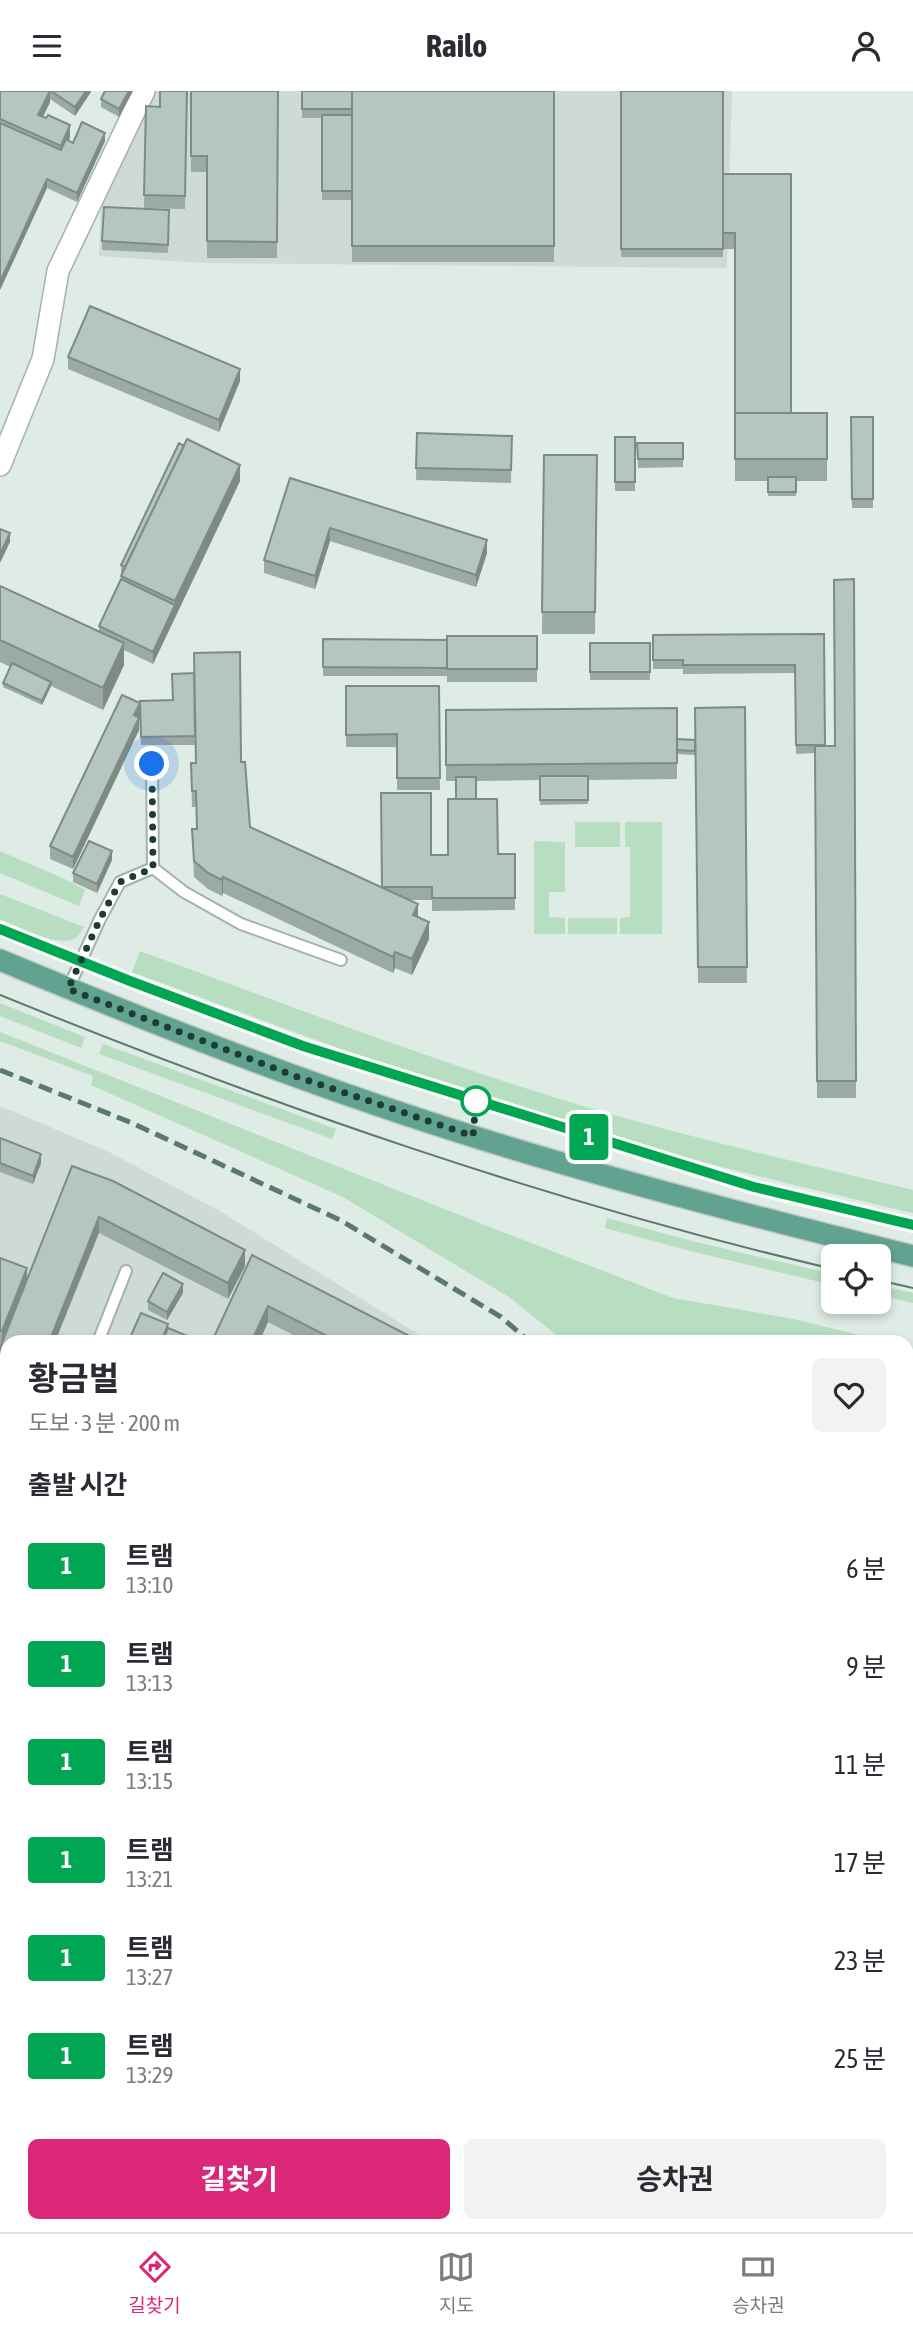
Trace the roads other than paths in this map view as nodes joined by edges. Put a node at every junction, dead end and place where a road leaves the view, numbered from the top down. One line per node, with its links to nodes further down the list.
1 (144, 91): 2 (street)
2 (0, 465)
3 (152, 764): 4 (lane)
4 (153, 868): 6 (lane); 7 (lane)
5 (0, 960): 7 (main road)
6 (341, 960)
7 (68, 989): 8 (main road)
8 (913, 1256)
9 (126, 1272): 10 (lane)
10 (101, 1335)

